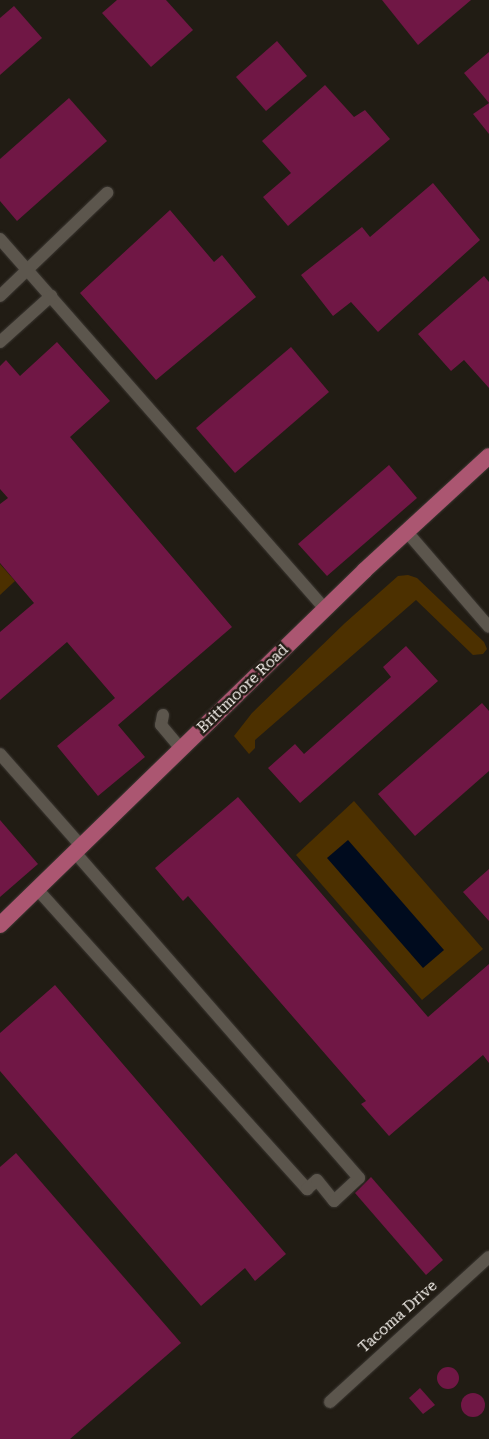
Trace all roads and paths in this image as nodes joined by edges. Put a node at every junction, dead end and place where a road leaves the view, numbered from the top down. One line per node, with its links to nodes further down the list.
1 (107, 193): 3 (street)
2 (0, 239): 3 (street)
3 (28, 270): 4 (street); 5 (street)
4 (0, 296)
5 (51, 296): 6 (street); 9 (street)
6 (0, 342)
7 (489, 457): 8 (main road, Brittmoore Road)
8 (407, 532): 9 (main road, Brittmoore Road); 10 (street)
9 (325, 609): 12 (main road, Brittmoore Road)
10 (489, 627)
11 (163, 715): 12 (street)
12 (181, 749): 14 (main road, Brittmoore Road)
13 (0, 754): 14 (street)
14 (78, 849): 15 (main road, Brittmoore Road); 15 (street)
15 (37, 889): 16 (main road, Brittmoore Road)
16 (0, 925)
17 (489, 1257): 18 (street, Tacoma Drive)
18 (330, 1402)

